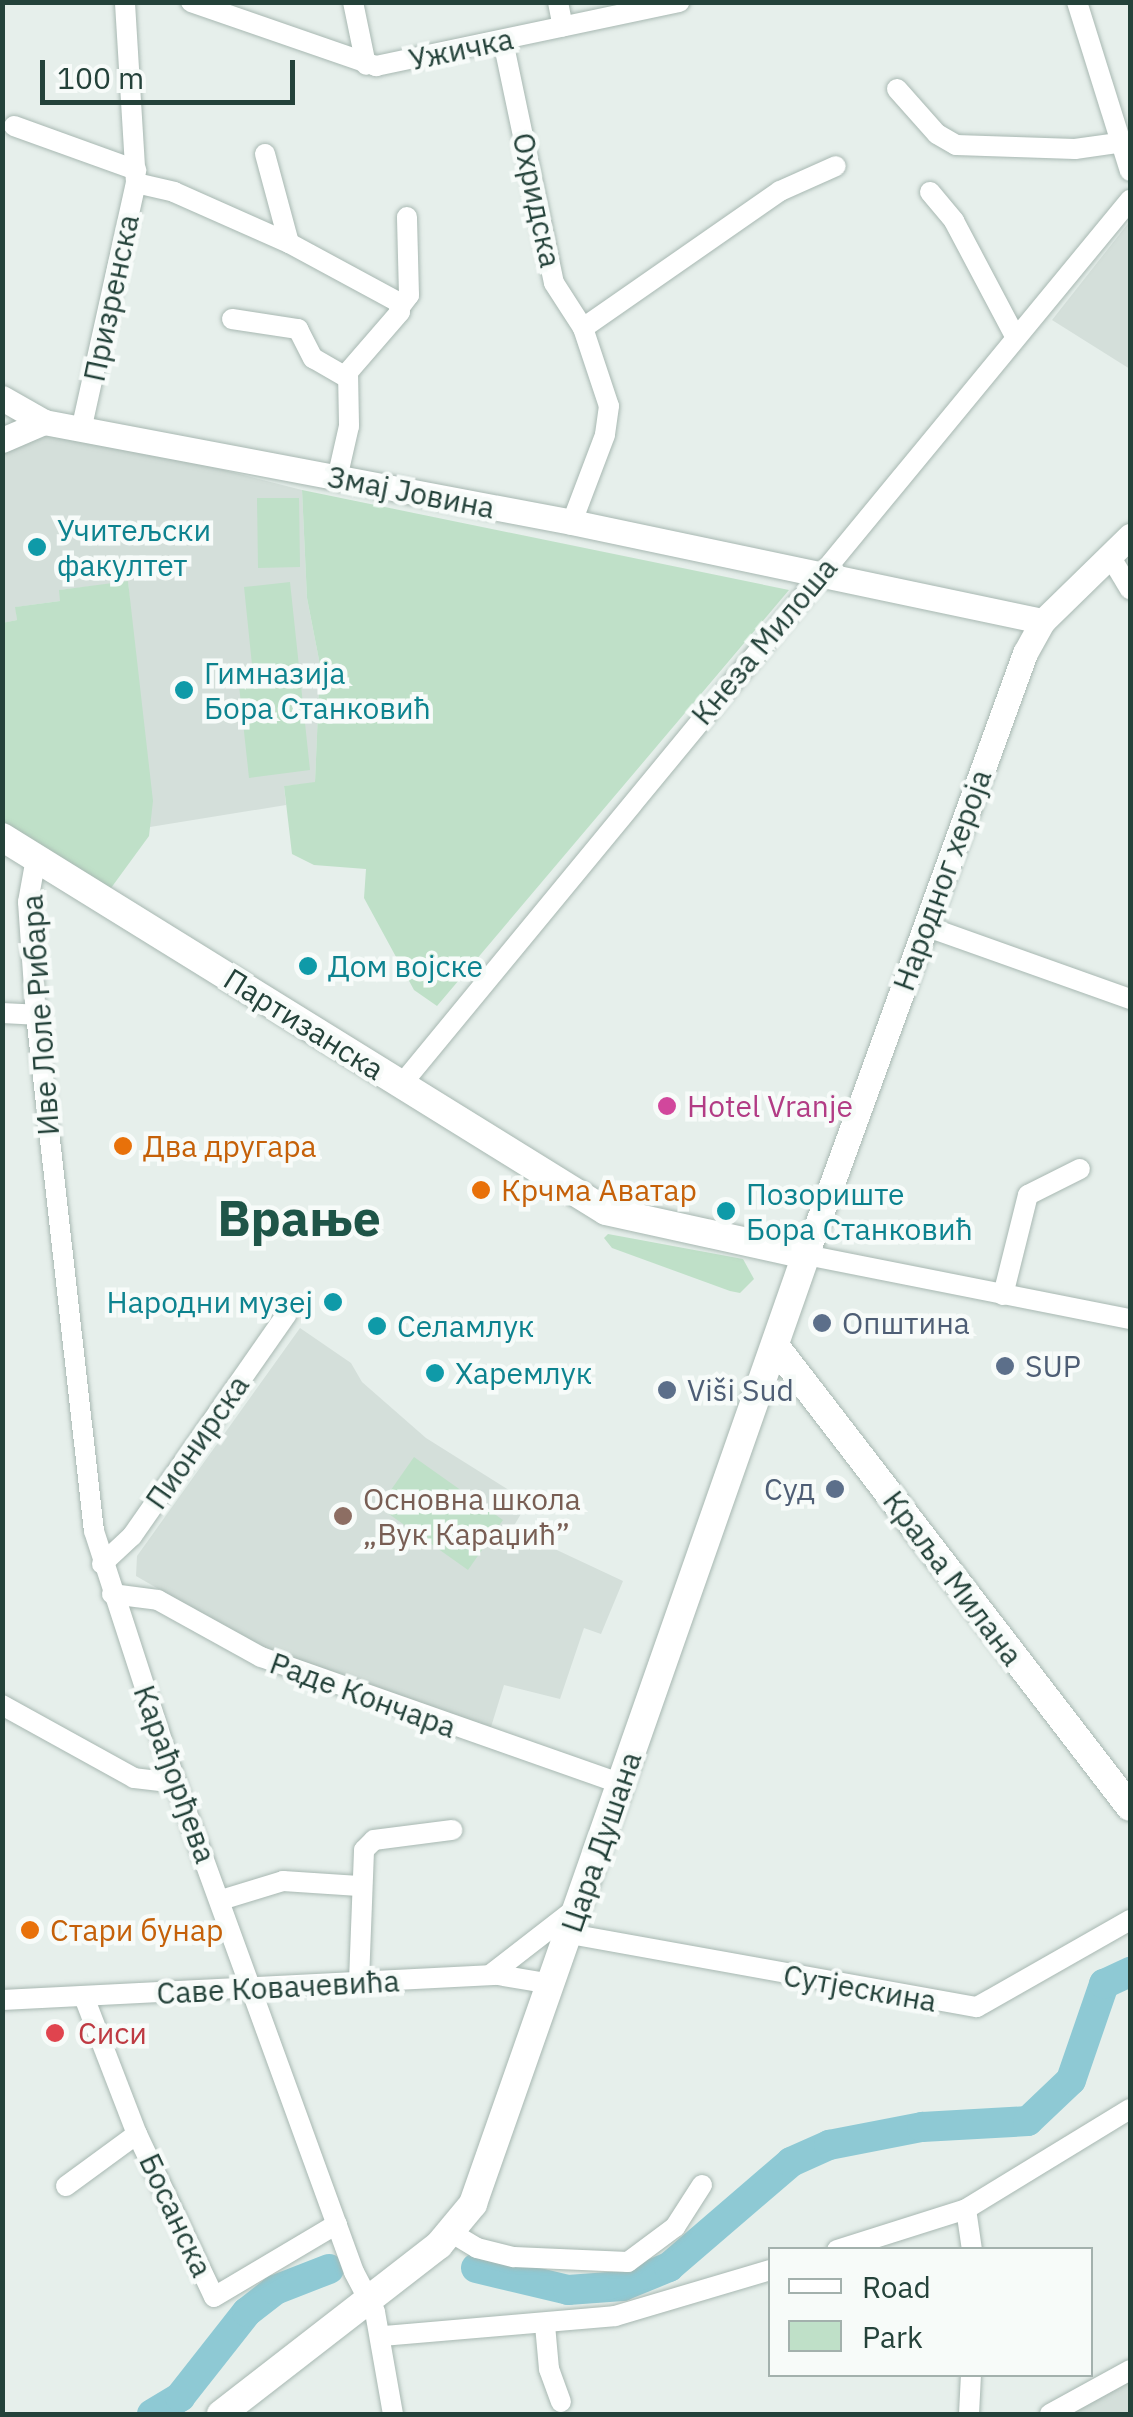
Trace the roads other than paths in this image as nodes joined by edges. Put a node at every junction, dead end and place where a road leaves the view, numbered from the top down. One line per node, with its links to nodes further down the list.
1 (125, 2): 16 (street, Призренска)
2 (191, 2): 9 (street, Ужичка)
3 (354, 2): 9 (street)
4 (558, 2): 7 (street)
5 (678, 2): 7 (street, Ужичка)
6 (1077, 2): 12 (street)
7 (564, 27): 8 (street, Ужичка)
8 (503, 40): 9 (street, Ужичка); 23 (street, Охридска)
9 (366, 66)
10 (897, 89): 12 (street)
11 (14, 126): 16 (street)
12 (1117, 144): 15 (street)
13 (265, 154): 20 (street)
14 (836, 166): 23 (street)
15 (1130, 170)
16 (136, 176): 20 (street); 28 (street, Призренска)
17 (930, 192): 24 (street)
18 (1130, 200): 24 (street, Кнеза Милоша)
19 (407, 216): 21 (street)
20 (289, 243): 21 (street)
21 (400, 306): 25 (street)
22 (232, 319): 25 (street)
23 (583, 328): 31 (street, Охридска)
24 (1016, 338): 34 (street, Кнеза Милоша)
25 (347, 378): 30 (street)
26 (2, 398): 27 (street, Змај Јовина)
27 (44, 422): 28 (street, Змај Јовина); 29 (street)
28 (82, 426): 30 (street, Змај Јовина)
29 (2, 440)
30 (337, 479): 31 (street, Змај Јовина)
31 (572, 522): 34 (street, Змај Јовина)
32 (1130, 536): 33 (street, Народног хероја)
33 (1110, 556): 35 (street); 36 (street, Народног хероја)
34 (824, 574): 36 (street, Змај Јовина); 43 (street, Кнеза Милоша)
35 (1130, 589)
36 (1043, 622): 39 (street, Народног хероја)
37 (2, 836): 38 (main road, Партизанска)
38 (36, 858): 42 (street, Иве Лоле Рибара); 43 (main road, Партизанска)
39 (924, 926): 40 (street); 46 (street, Народног хероја)
40 (1130, 999)
41 (2, 1013): 42 (street)
42 (36, 1015): 45 (street, Иве Лоле Рибара)
43 (400, 1085): 46 (main road, Партизанска)
44 (1080, 1169): 47 (street)
45 (58, 1232): 51 (street, Карађорђева)
46 (806, 1256): 47 (street); 50 (main road, Цара Душана)
47 (1003, 1295): 49 (street)
48 (286, 1314): 51 (street, Пионирска)
49 (1130, 1319)
50 (776, 1347): 55 (main road, Цара Душана); 56 (main road, Краља Милана)
51 (102, 1564): 52 (street, Карађорђева)
52 (112, 1594): 54 (street, Карађорђева); 55 (street, Раде Кончара)
53 (2, 1706): 54 (street)
54 (176, 1783): 59 (street, Карађорђева)
55 (622, 1784): 60 (main road, Цара Душана)
56 (1130, 1808)
57 (452, 1830): 58 (street)
58 (359, 1886): 59 (street); 64 (street)
59 (221, 1900): 66 (street, Карађорђева)
60 (580, 1905): 62 (main road, Цара Душана); 63 (street)
61 (1130, 1920): 62 (street, Сутјескина)
62 (570, 1934): 65 (main road, Цара Душана)
63 (490, 1975): 64 (street, Саве Ковачевића); 65 (street, Саве Ковачевића)
64 (359, 1981): 66 (street, Саве Ковачевића)
65 (552, 1984): 75 (main road, Цара Душана)
66 (255, 1988): 67 (street, Саве Ковачевића); 74 (street, Карађорђева)
67 (84, 1998): 68 (street, Саве Ковачевића); 70 (street, Босанска)
68 (2, 2000)
69 (1130, 2109): 73 (street)
70 (137, 2134): 72 (street, Босанска); 74 (street, Босанска)
71 (702, 2185): 75 (street)
72 (66, 2186)
73 (966, 2208): 76 (street); 77 (street)
74 (338, 2224): 79 (street, Карађорђева)
75 (452, 2233): 79 (main road, Цара Душана)
76 (846, 2247)
77 (972, 2247)
78 (768, 2271): 80 (street)
79 (368, 2296): 81 (street, Карађорђева); 85 (main road, Цара Душана)
80 (545, 2325): 81 (street); 84 (street)
81 (383, 2336): 86 (street, Карађорђева)
82 (1130, 2370): 88 (street)
83 (971, 2377): 87 (street)
84 (560, 2402)
85 (221, 2414)
86 (394, 2414)
87 (969, 2414)
88 (1050, 2414)

